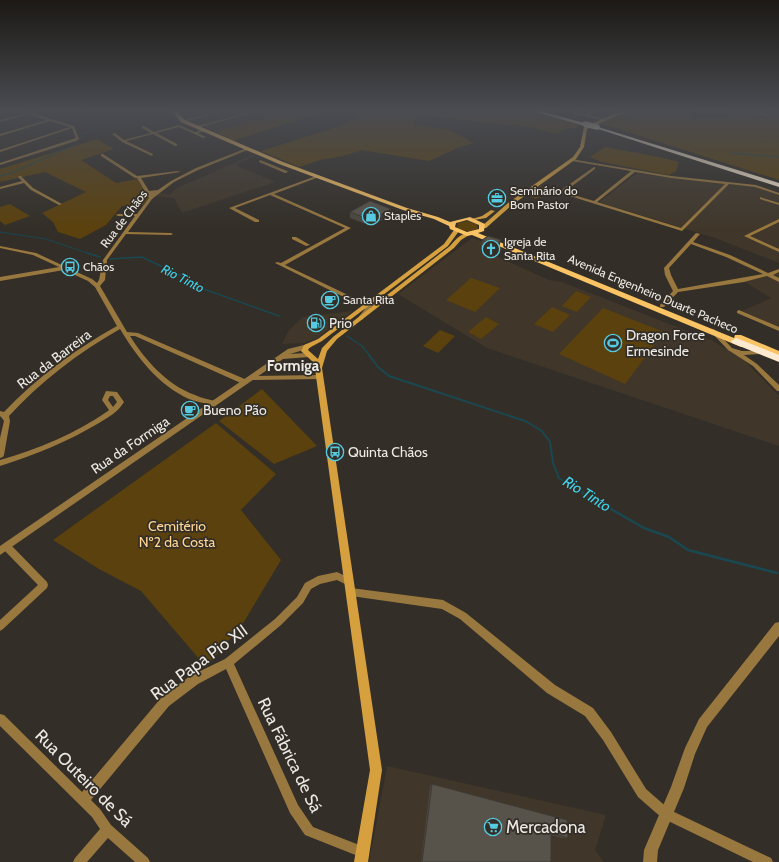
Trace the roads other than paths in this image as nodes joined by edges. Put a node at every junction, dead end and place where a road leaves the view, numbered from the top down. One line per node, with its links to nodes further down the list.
1 (47, 149): 12 (street)
2 (140, 149): 7 (street)
3 (248, 149): 10 (main road); 15 (street, Rua de Chãos)
4 (580, 149): 8 (main road)
5 (672, 149): 26 (highway, bridge)
6 (102, 155): 23 (street)
7 (152, 155)
8 (575, 157): 11 (street); 11 (street); 13 (main road)
9 (260, 161): 14 (street)
10 (281, 163): 14 (street); 22 (main road)
11 (593, 163): 17 (street)
12 (0, 164)
13 (566, 164): 39 (main road); 44 (main road)
14 (273, 166): 19 (street)
15 (198, 168): 18 (street); 20 (street, Rua de Chãos)
16 (594, 168): 34 (street)
17 (634, 171): 25 (street); 34 (street)
18 (178, 172): 20 (street); 23 (street)
19 (286, 172)
20 (183, 176): 28 (street, Rua de Chãos)
21 (20, 177): 24 (street)
22 (317, 177): 30 (street); 42 (main road)
23 (139, 178): 29 (street)
24 (24, 182): 27 (street); 35 (street)
25 (728, 183): 31 (street); 45 (street)
26 (779, 183)
27 (0, 188)
28 (158, 191): 29 (street); 32 (street, Rua de Chãos)
29 (148, 192): 32 (street)
30 (271, 194): 41 (street); 43 (street)
31 (779, 194)
32 (151, 198): 37 (street, Rua de Chãos)
33 (761, 198): 36 (street)
34 (595, 202): 45 (street)
35 (60, 204)
36 (779, 204)
37 (138, 214): 38 (street); 46 (street, Rua de Chãos)
38 (118, 215)
39 (474, 219): 42 (main road); 44 (main road, Avenida Engenheiro Duarte Pacheco)
40 (779, 220): 54 (street)
41 (257, 221)
42 (454, 225): 48 (main road, Avenida Engenheiro Duarte Pacheco); 66 (main road)
43 (345, 226): 52 (street); 56 (street)
44 (483, 228): 48 (main road); 67 (main road, Avenida Engenheiro Duarte Pacheco)
45 (682, 230): 51 (street)
46 (126, 233): 47 (street); 63 (street, Rua de Chãos)
47 (171, 234)
48 (470, 234): 65 (main road); 74 (main road, Avenida Engenheiro Duarte Pacheco)
49 (698, 234): 51 (street)
50 (294, 238): 52 (street)
51 (690, 242): 60 (street); 64 (street)
52 (308, 246): 56 (street)
53 (0, 247): 55 (street)
54 (779, 251)
55 (54, 263): 57 (street); 59 (street)
56 (279, 264): 66 (street)
57 (65, 268): 59 (street); 63 (street)
58 (779, 270): 60 (street)
59 (33, 273): 61 (street)
60 (769, 274): 62 (street); 64 (street)
61 (0, 279)
62 (779, 280)
63 (97, 286): 70 (street)
64 (676, 291): 67 (street)
65 (384, 300): 66 (street); 69 (main road)
66 (366, 306): 69 (street); 73 (main road)
67 (662, 306): 78 (main road, Avenida Engenheiro Duarte Pacheco)
68 (739, 312): 71 (street)
69 (360, 319): 75 (main road)
70 (121, 326): 72 (street); 90 (street, Rua da Barreira)
71 (779, 329)
72 (127, 334): 84 (street); 86 (street)
73 (310, 345): 75 (main road); 79 (main road); 81 (street, Rua da Formiga)
74 (733, 345): 76 (main road, Avenida Engenheiro Duarte Pacheco); 77 (street); 80 (highway); 82 (street)
75 (324, 351): 79 (main road); 83 (main road)
76 (760, 352): 77 (street); 80 (main road, Avenida Engenheiro Duarte Pacheco)
77 (747, 353): 82 (street)
78 (779, 354)
79 (308, 356): 81 (street, Rua da Formiga); 83 (main road)
80 (779, 360)
81 (275, 361): 84 (street, Rua da Formiga)
82 (755, 365): 85 (street)
83 (319, 373): 84 (street); 94 (main road)
84 (248, 380): 87 (street, Rua da Formiga)
85 (779, 389)
86 (196, 400): 87 (street); 89 (street)
87 (213, 403): 89 (street, Rua da Formiga)
88 (113, 411): 92 (street)
89 (202, 411): 93 (street, Rua da Formiga)
90 (2, 414): 91 (street)
91 (0, 455)
92 (0, 463)
93 (3, 549): 95 (street)
94 (350, 587): 97 (street, Rua Papa Pio XII); 100 (street, Rua Papa Pio XII); 102 (main road)
95 (0, 626)
96 (779, 627): 100 (street)
97 (228, 662): 99 (street, Rua Papa Pio XII); 102 (street, Rua Fábrica de Sá)
98 (0, 719): 99 (street, Rua Outeiro de Sá)
99 (83, 800): 101 (street, Rua Outeiro de Sá)
100 (666, 814): 105 (street); 106 (street, Rua Papa Pio XII)
101 (107, 829): 103 (street); 104 (street, Rua Outeiro de Sá)
102 (362, 857)
103 (79, 862)
104 (144, 862)
105 (650, 862)
106 (767, 862)

